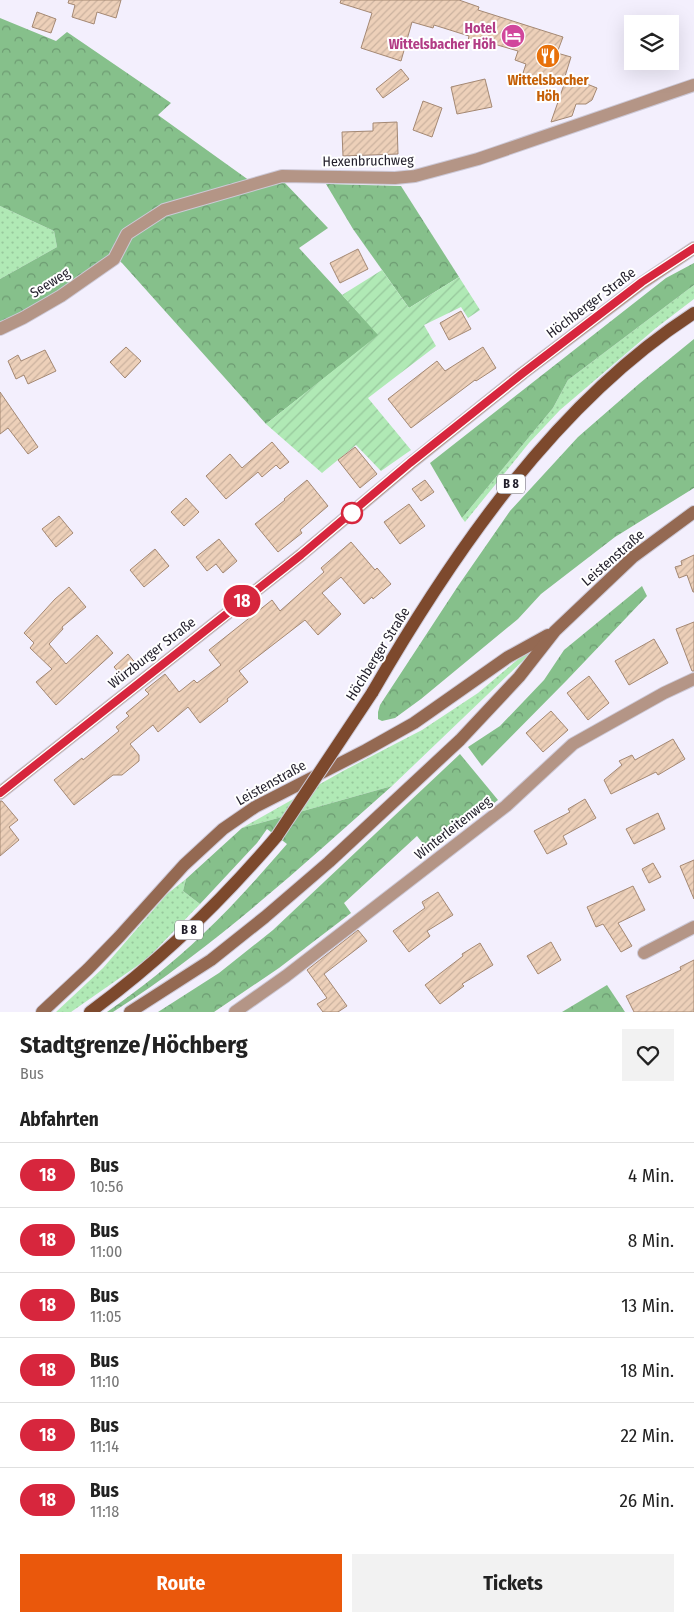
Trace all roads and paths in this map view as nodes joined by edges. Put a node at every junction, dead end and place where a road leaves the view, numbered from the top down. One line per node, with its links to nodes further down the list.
1 (694, 85): 3 (street, Hexenbruchweg)
2 (694, 248): 7 (street, Höchberger Straße)
3 (114, 259): 5 (street, Seeweg)
4 (694, 313): 14 (main road, Höchberger Straße / B 8, bridge)
5 (0, 329)
6 (694, 512): 8 (main road, Leistenstraße)
7 (346, 517): 10 (street, Würzburger Straße)
8 (555, 631): 13 (main road, Leistenstraße); 15 (main road, Leistenstraße)
9 (694, 679): 16 (street, Winterleitenweg)
10 (0, 793)
11 (694, 927): 12 (street)
12 (644, 953)
13 (42, 1012)
14 (90, 1012)
15 (130, 1012)
16 (235, 1012)

